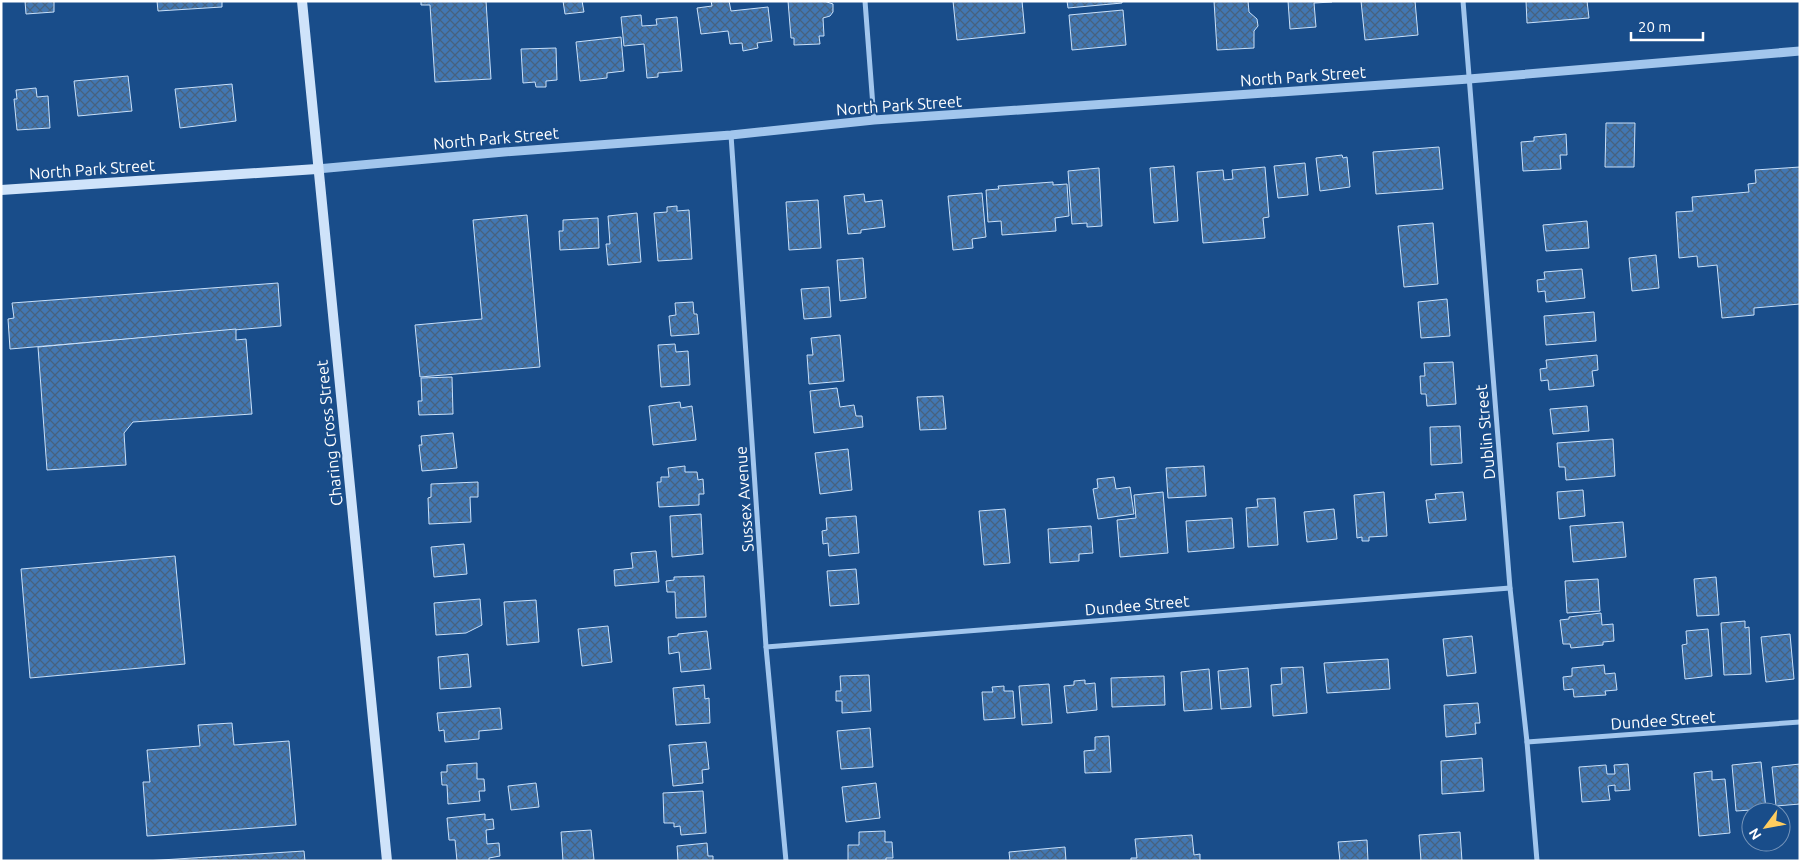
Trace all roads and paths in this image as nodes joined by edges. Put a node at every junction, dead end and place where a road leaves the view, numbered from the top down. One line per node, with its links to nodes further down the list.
1 (302, 1): 8 (main road, Charing Cross Street)
2 (865, 1): 6 (street)
3 (1463, 1): 5 (street, Dublin Street)
4 (1800, 51): 5 (street, North Park Street)
5 (1469, 79): 6 (street, North Park Street); 10 (street, Dublin Street)
6 (874, 120): 7 (street, North Park Street)
7 (731, 135): 8 (street, North Park Street); 11 (street, Sussex Avenue)
8 (317, 169): 9 (main road, North Park Street); 14 (main road, Charing Cross Street)
9 (1, 190)
10 (1510, 588): 11 (street, Dundee Street); 13 (street, Dublin Street)
11 (766, 647): 15 (street, Sussex Avenue)
12 (1800, 722): 13 (street, Dundee Street)
13 (1527, 742): 16 (street, Dublin Street)
14 (387, 861)
15 (786, 861)
16 (1537, 861)

